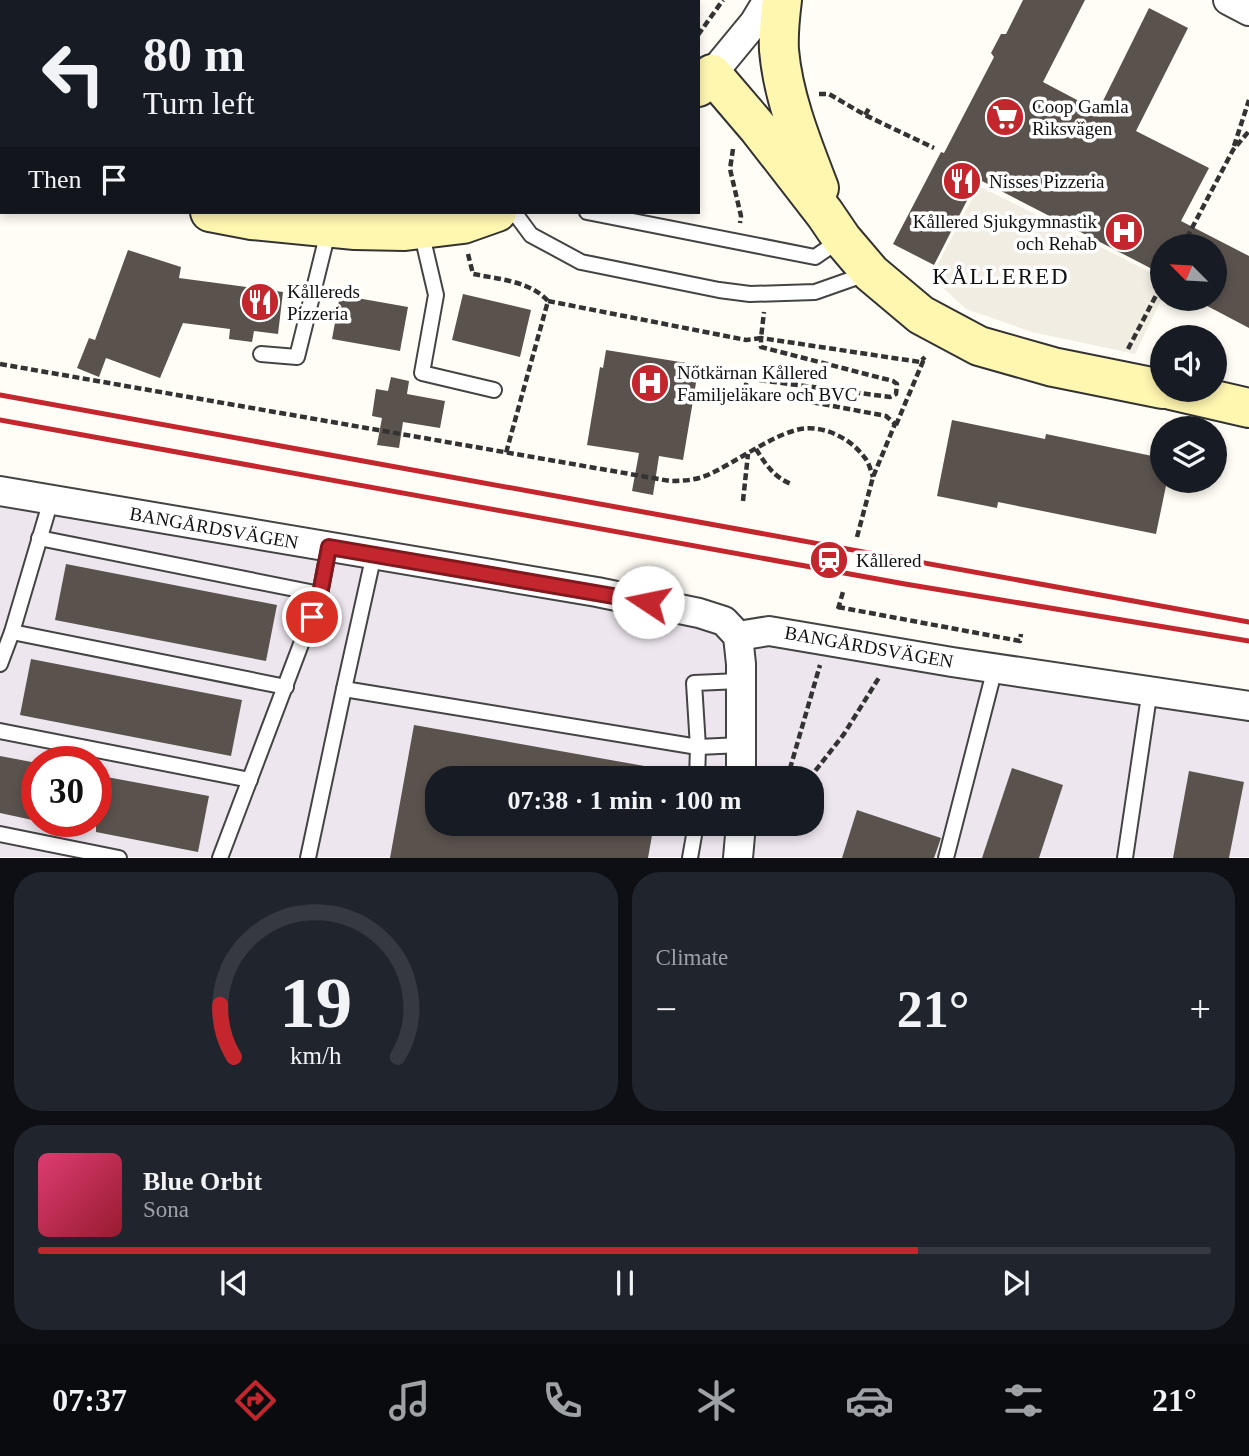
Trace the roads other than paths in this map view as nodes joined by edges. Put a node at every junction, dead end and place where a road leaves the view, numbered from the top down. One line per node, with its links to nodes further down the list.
1 (768, 0): 5 (street)
2 (782, 0): 11 (street)
3 (1228, 0): 4 (street)
4 (1249, 11)
5 (705, 81): 11 (street)
6 (232, 214): 10 (street)
7 (515, 214): 13 (lane)
8 (597, 214): 11 (lane)
9 (480, 218): 12 (street)
10 (329, 227): 12 (street); 14 (lane)
11 (833, 227): 13 (street)
12 (421, 230): 16 (lane)
13 (871, 273): 15 (street)
14 (261, 354)
15 (1150, 386)
16 (495, 390)
17 (1223, 402): 18 (street)
18 (1249, 408)
19 (0, 491): 20 (street, BANGÅRDSVÄGEN)
20 (51, 500): 21 (lane); 22 (street, BANGÅRDSVÄGEN)
21 (39, 538): 24 (lane); 25 (lane)
22 (329, 547): 23 (street, BANGÅRDSVÄGEN); 24 (lane)
23 (374, 554): 26 (street, BANGÅRDSVÄGEN); 31 (lane)
24 (320, 594): 30 (lane)
25 (12, 632): 27 (lane); 30 (lane)
26 (738, 636): 28 (street, BANGÅRDSVÄGEN); 29 (street)
27 (0, 664)
28 (995, 668): 32 (street, BANGÅRDSVÄGEN); 48 (lane)
29 (740, 681): 35 (street); 36 (lane)
30 (286, 687): 39 (lane)
31 (344, 689): 36 (lane); 45 (lane)
32 (1150, 689): 33 (street, BANGÅRDSVÄGEN); 49 (lane)
33 (1249, 706)
34 (0, 731): 39 (lane)
35 (741, 745): 36 (lane); 38 (street)
36 (698, 747): 37 (lane)
37 (697, 766)
38 (741, 766)
39 (250, 780): 44 (lane)
40 (0, 834): 43 (lane)
41 (694, 836): 46 (lane)
42 (740, 836): 47 (street)
43 (119, 858)
44 (220, 858)
45 (308, 858)
46 (690, 858)
47 (738, 858)
48 (946, 858)
49 (1125, 858)

